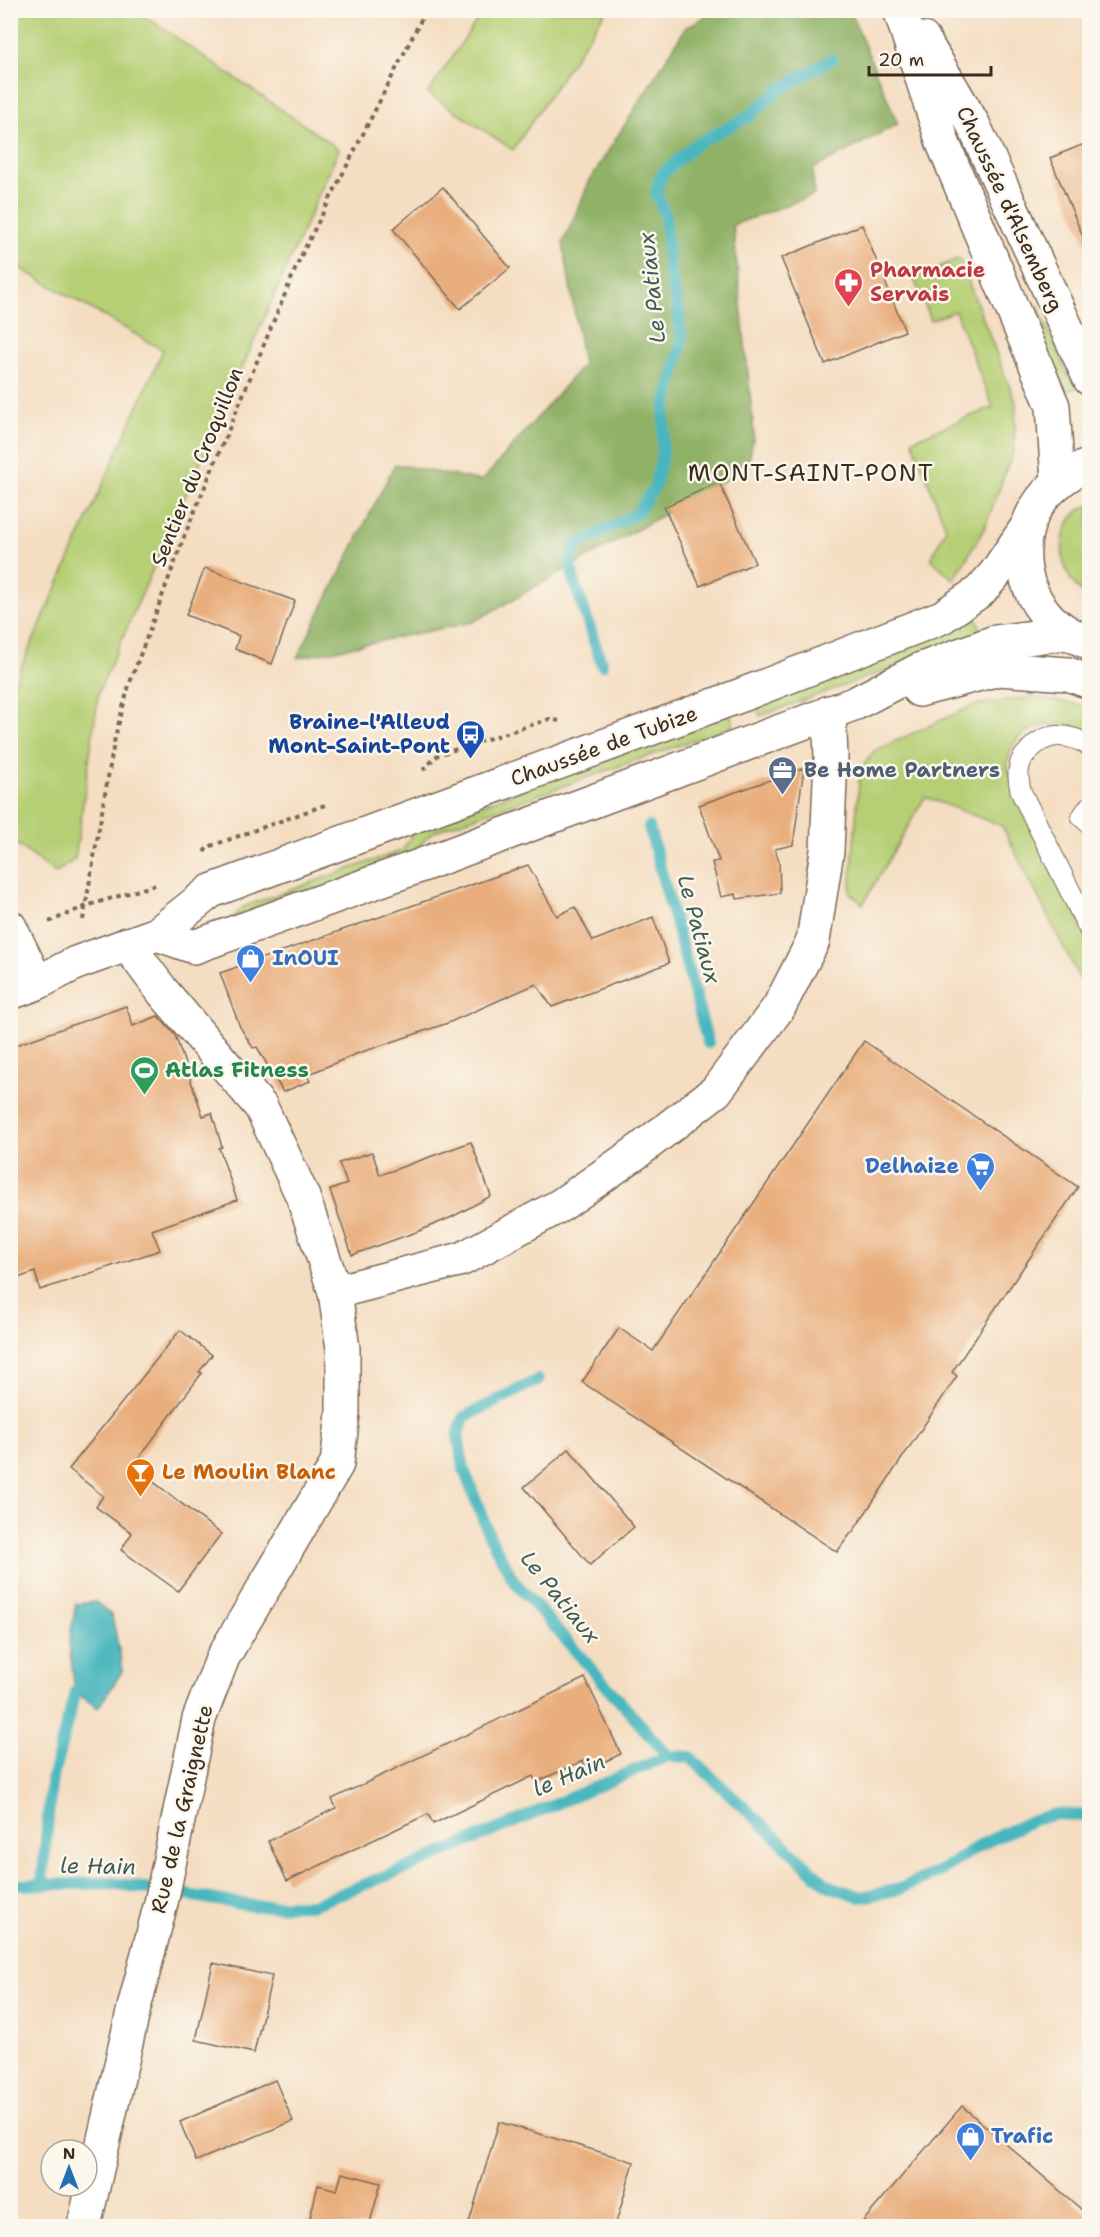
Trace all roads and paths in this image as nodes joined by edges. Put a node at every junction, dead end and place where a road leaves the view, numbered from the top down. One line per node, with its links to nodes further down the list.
1 (426, 10): 17 (path, Sentier du Croquillon)
2 (900, 10): 6 (main road, Chaussée d'Alsemberg)
3 (906, 10): 4 (main road, Chaussée d'Alsemberg)
4 (1089, 379)
5 (1089, 466): 6 (main road)
6 (1058, 482): 7 (main road)
7 (1027, 527): 8 (main road); 16 (main road, Chaussée de Tubize)
8 (1078, 638): 10 (main road)
9 (1089, 682): 10 (main road)
10 (843, 708): 16 (main road); 19 (main road)
11 (1089, 746): 15 (lane)
12 (1089, 806): 13 (lane)
13 (1089, 824)
14 (10, 927): 18 (main road)
15 (1089, 931)
16 (142, 939): 17 (main road, Chaussée de Tubize); 19 (main road, Rue de la Graignette)
17 (76, 963): 18 (main road, Chaussée de Tubize)
18 (24, 988)
19 (335, 1292): 20 (main road, Rue de la Graignette)
20 (84, 2226)

